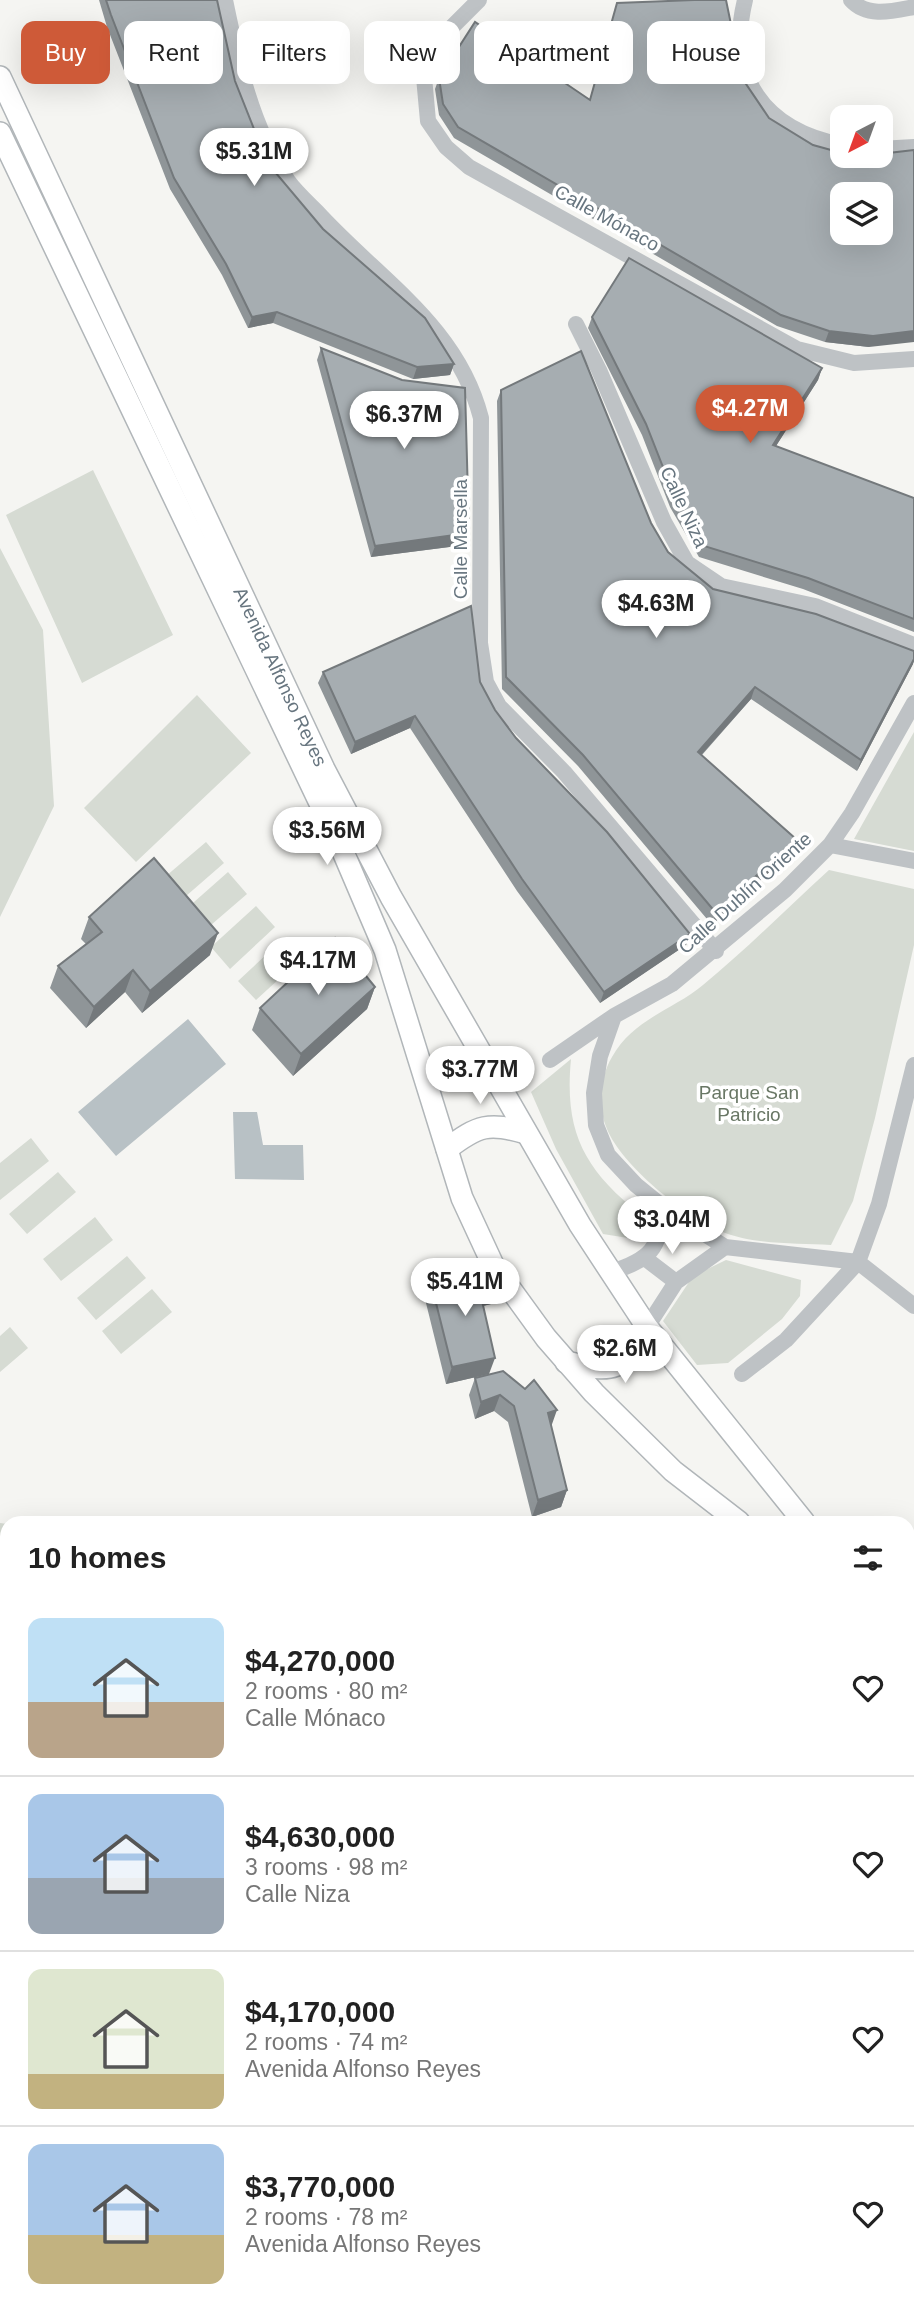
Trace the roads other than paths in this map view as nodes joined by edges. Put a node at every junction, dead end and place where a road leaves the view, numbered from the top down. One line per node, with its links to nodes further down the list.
1 (225, 0): 17 (street, Calle Marsella)
2 (479, 0): 12 (street, Calle Mónaco)
3 (745, 0): 8 (street)
4 (851, 0): 5 (street)
5 (914, 7)
6 (0, 77): 21 (main road, Avenida Alfonso Reyes)
7 (0, 133): 22 (main road, Avenida Alfonso Reyes)
8 (830, 142)
9 (914, 147): 10 (street)
10 (893, 148)
11 (576, 324): 13 (street, Calle Niza)
12 (914, 359)
13 (914, 645)
14 (914, 703): 15 (street, Calle Dublín Oriente)
15 (830, 845): 16 (street); 17 (street, Calle Dublín Oriente)
16 (914, 861)
17 (716, 951): 18 (street, Calle Dublín Oriente)
18 (614, 1016): 19 (street, Calle Dublín Oriente); 23 (street)
19 (550, 1060)
20 (914, 1065): 26 (street)
21 (526, 1133): 22 (main road); 27 (main road, Avenida Alfonso Reyes)
22 (447, 1149): 31 (main road, Avenida Alfonso Reyes)
23 (663, 1207): 24 (street); 25 (street)
24 (725, 1247): 26 (street); 28 (street)
25 (646, 1259): 27 (street); 28 (street)
26 (858, 1262): 29 (street); 32 (street)
27 (611, 1272): 30 (main road, Avenida Alfonso Reyes)
28 (676, 1282): 30 (street)
29 (914, 1306)
30 (647, 1327): 31 (main road); 34 (main road, Avenida Alfonso Reyes)
31 (566, 1362): 33 (main road, Avenida Alfonso Reyes)
32 (742, 1374)
33 (731, 1516)
34 (799, 1516)

